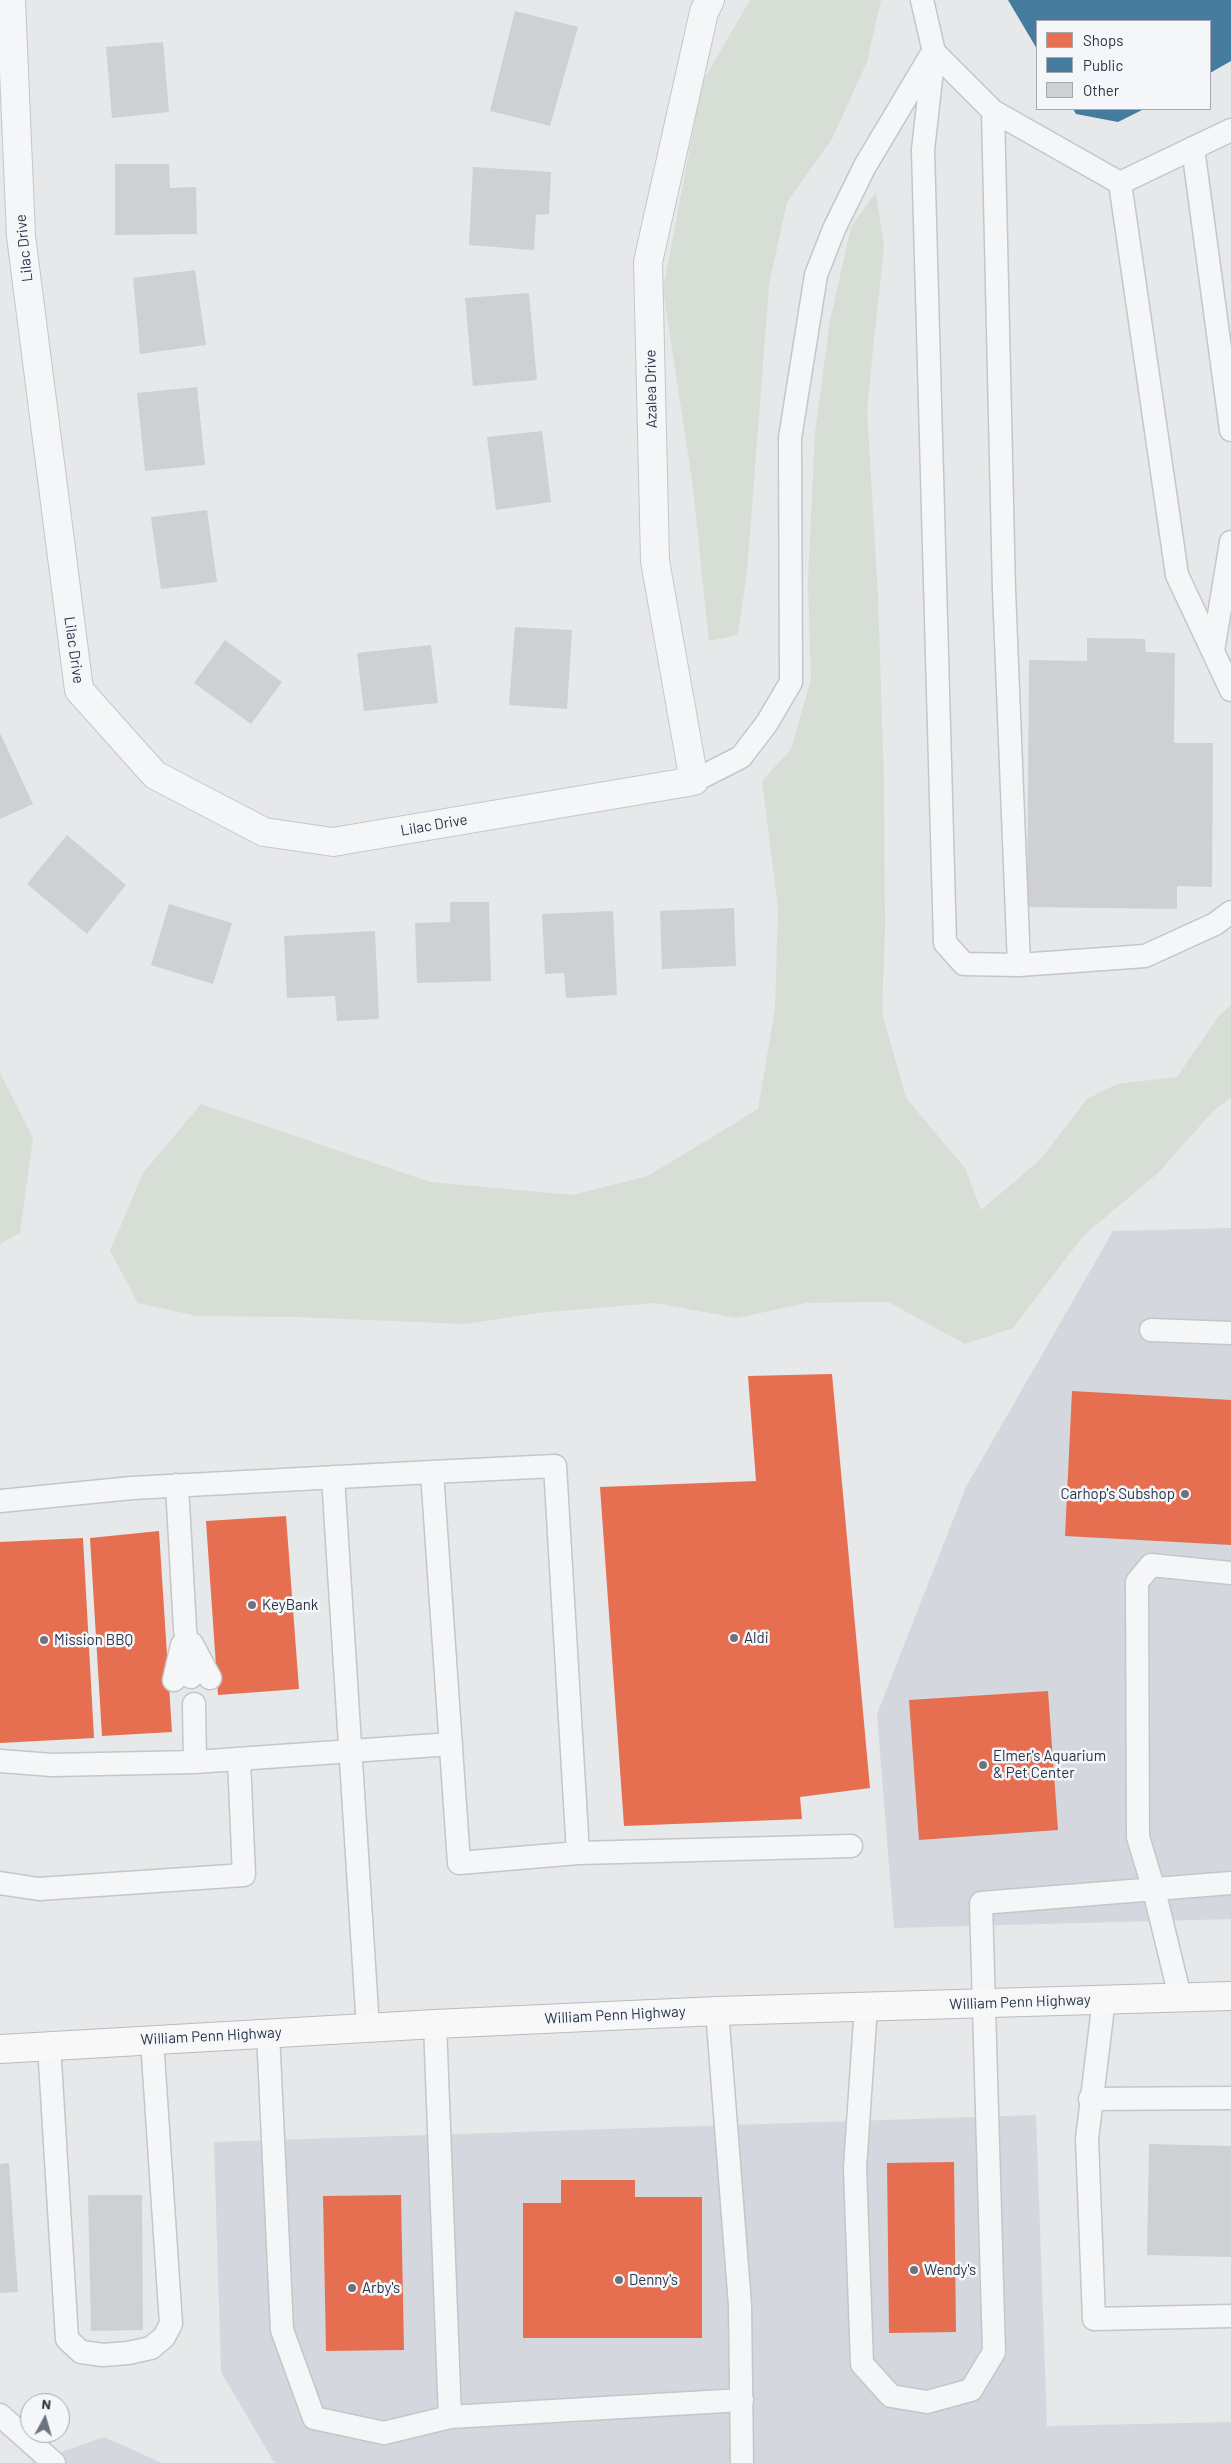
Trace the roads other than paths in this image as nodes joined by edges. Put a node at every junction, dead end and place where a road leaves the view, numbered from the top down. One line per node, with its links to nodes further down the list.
1 (12, 0): 13 (street, Lilac Drive)
2 (710, 0): 13 (street, Azalea Drive)
3 (922, 0): 4 (lane)
4 (934, 52): 5 (lane); 13 (lane); 15 (lane)
5 (993, 111): 8 (lane); 15 (lane)
6 (1231, 130): 7 (lane)
7 (1193, 148): 8 (lane); 9 (lane)
8 (1120, 183): 11 (lane)
9 (1231, 430)
10 (1231, 542): 11 (lane)
11 (1213, 651): 12 (lane)
12 (1231, 690)
13 (694, 781)
14 (1231, 912): 15 (lane)
15 (1019, 965)
16 (1151, 1330): 17 (lane)
17 (1231, 1333)
18 (432, 1472): 19 (lane); 25 (lane); 31 (lane)
19 (333, 1477): 20 (lane); 26 (lane)
20 (177, 1486): 21 (lane); 23 (lane)
21 (0, 1501)
22 (1231, 1573): 34 (lane)
23 (185, 1630): 23 (lane)
24 (194, 1736): 24 (lane); 29 (lane)
25 (451, 1744): 26 (lane); 31 (lane)
26 (350, 1752): 27 (lane); 42 (lane)
27 (239, 1760): 29 (lane); 32 (lane)
28 (0, 1761): 29 (lane)
29 (195, 1762)
30 (851, 1846): 31 (lane)
31 (578, 1853)
32 (0, 1883)
33 (1231, 1883): 34 (lane)
34 (1154, 1890): 36 (lane); 38 (lane)
35 (1231, 1996): 36 (highway, William Penn Highway)
36 (1180, 1997): 37 (highway, William Penn Highway)
37 (1104, 1999): 38 (highway, William Penn Highway); 48 (lane)
38 (983, 2003): 39 (highway, William Penn Highway); 39 (lane)
39 (866, 2006): 40 (highway, William Penn Highway)
40 (717, 2011): 41 (highway, William Penn Highway); 50 (lane)
41 (435, 2024): 42 (highway, William Penn Highway); 52 (lane)
42 (368, 2028): 43 (highway, William Penn Highway)
43 (268, 2033): 44 (highway, William Penn Highway); 52 (lane)
44 (152, 2040): 45 (highway, William Penn Highway); 45 (lane)
45 (50, 2046): 46 (highway, William Penn Highway)
46 (0, 2049)
47 (1231, 2098): 48 (lane)
48 (1090, 2099): 49 (lane)
49 (1231, 2316)
50 (742, 2400): 52 (lane); 54 (lane)
51 (0, 2415): 53 (lane)
52 (450, 2417)
53 (41, 2458)
54 (742, 2463)

